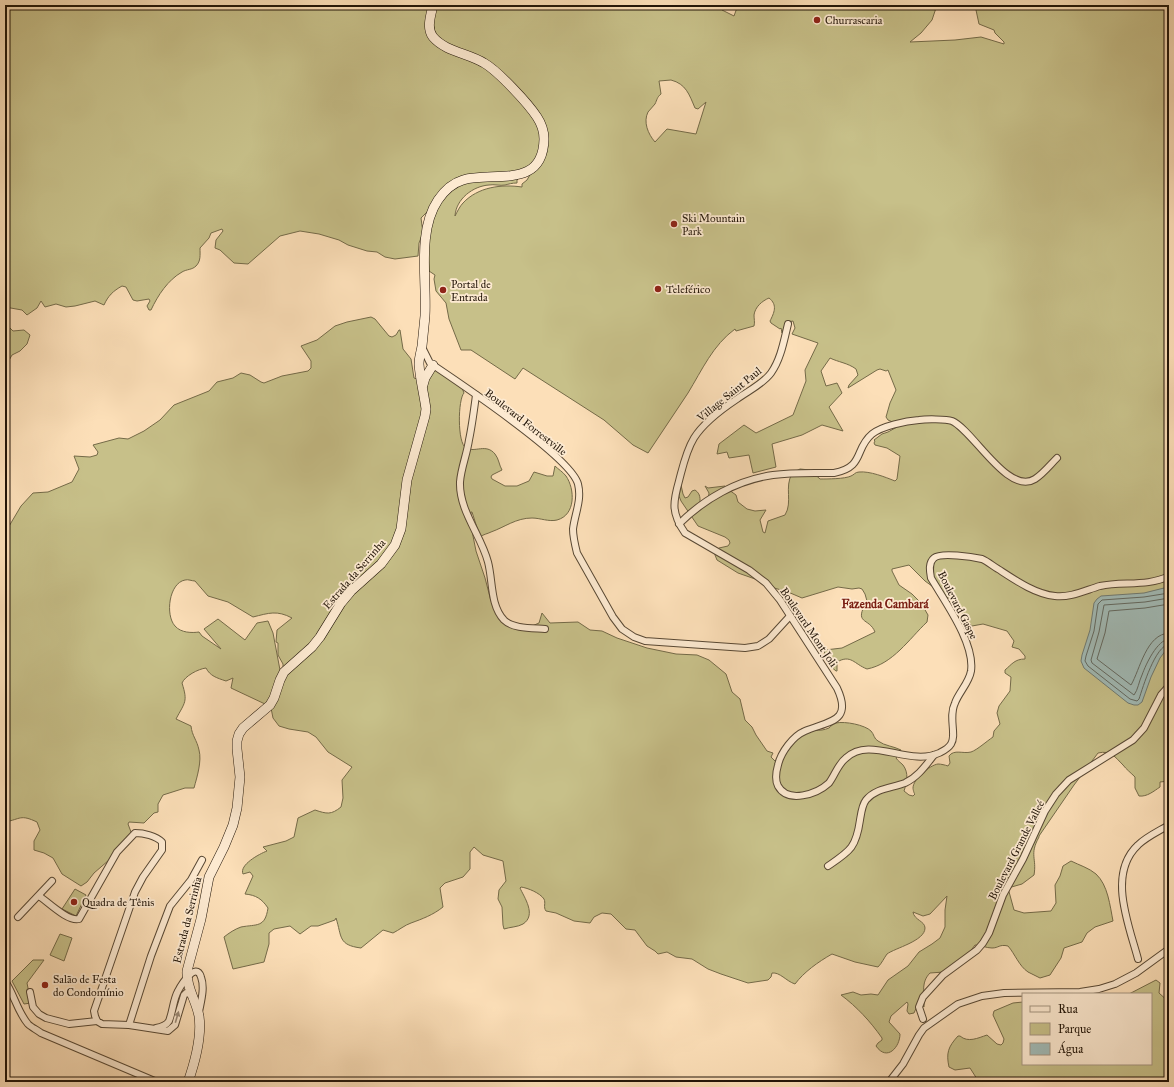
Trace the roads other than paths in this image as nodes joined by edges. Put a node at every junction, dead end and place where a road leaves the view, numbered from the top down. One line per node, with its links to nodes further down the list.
1 (433, 5): 3 (street, Estrada da Serrinha)
2 (788, 324): 9 (street, Village Saint Paul)
3 (422, 347): 4 (street, Estrada da Serrinha); 5 (street)
4 (419, 363): 5 (street); 6 (street, Estrada da Serrinha)
5 (432, 364): 6 (street); 7 (street, Boulevard Forrestville)
6 (422, 386): 24 (street, Estrada da Serrinha)
7 (476, 395): 11 (street, Boulevard Forrestville); 12 (street)
8 (1057, 458): 9 (street)
9 (679, 524): 11 (street, Boulevard Mont Joli)
10 (1169, 576): 15 (street, Boulevard Gaspe)
11 (790, 616): 14 (street, Boulevard Mont Joli)
12 (545, 629)
13 (1169, 686): 29 (street, Boulevard Grande Valleé)
14 (840, 715): 15 (street, Boulevard Gaspe)
15 (934, 755): 18 (street)
16 (1169, 825): 23 (street)
17 (202, 860): 31 (street)
18 (828, 866)
19 (52, 881): 20 (street)
20 (39, 896): 21 (street); 30 (street)
21 (18, 917)
22 (1169, 949): 35 (street)
23 (1138, 959)
24 (187, 978): 27 (street, Estrada da Serrinha); 28 (street); 32 (street)
25 (5, 981): 33 (street)
26 (30, 992): 30 (street)
27 (191, 994): 28 (street, Estrada da Serrinha); 32 (street, one-way to 27)
28 (199, 1015): 34 (street, Estrada da Serrinha)
29 (923, 1019)
30 (97, 1020): 31 (street)
31 (130, 1025): 32 (street)
32 (154, 1029)
33 (157, 1082)
34 (188, 1082)
35 (890, 1082)

